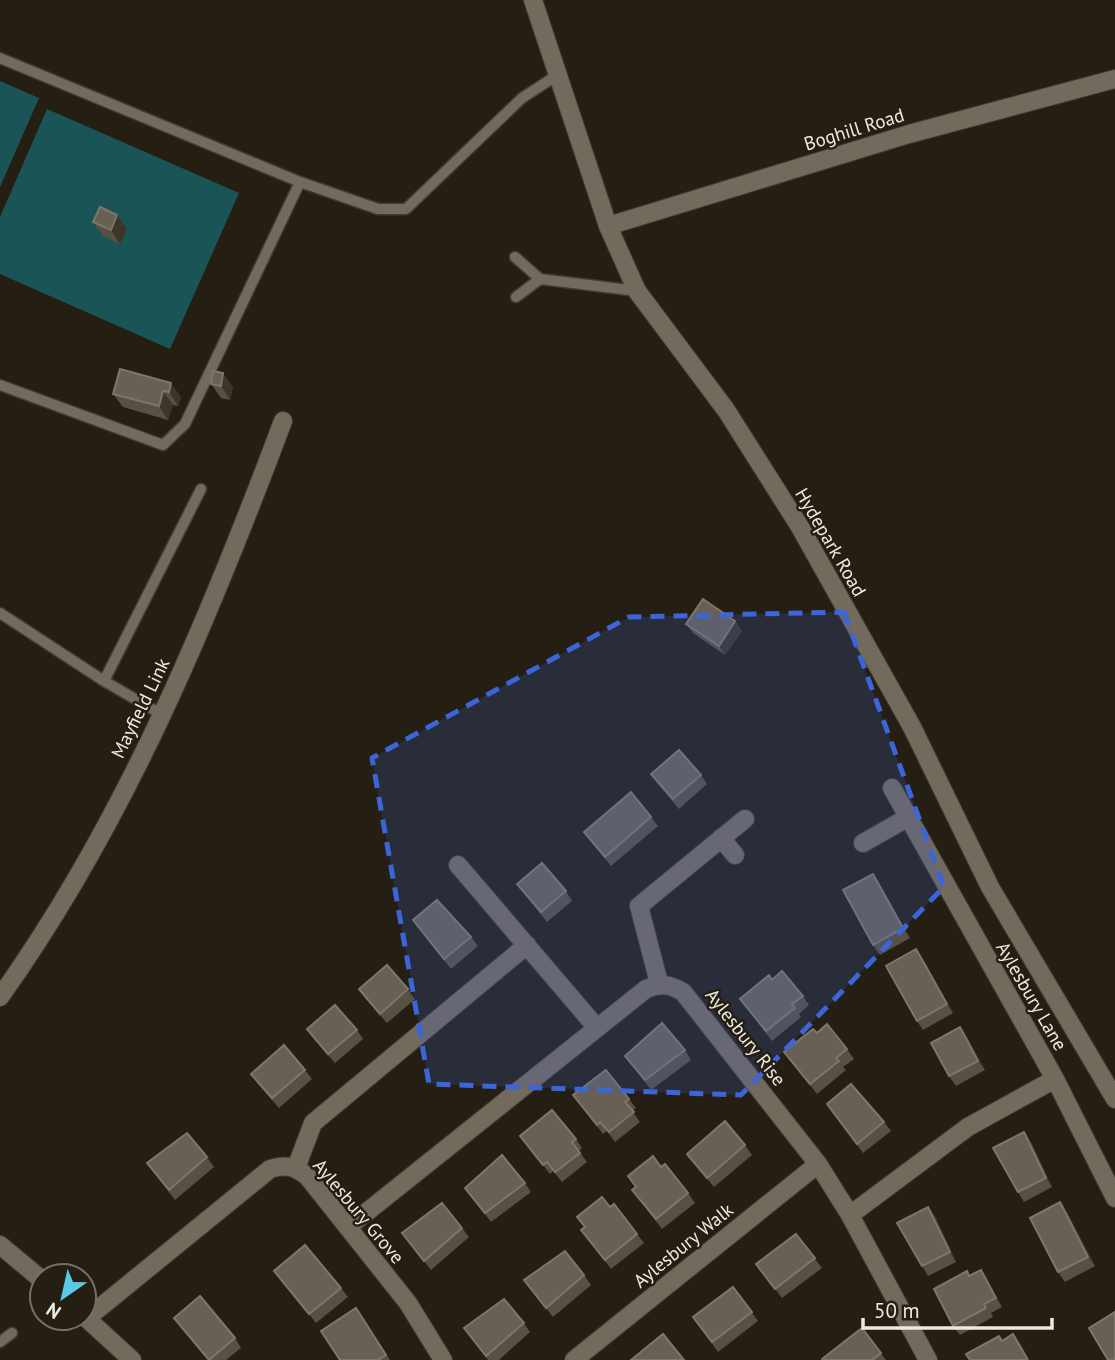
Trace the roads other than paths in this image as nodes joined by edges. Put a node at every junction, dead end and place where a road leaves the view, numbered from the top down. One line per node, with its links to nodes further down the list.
1 (533, 0): 3 (street, Hydepark Road)
2 (0, 58): 5 (lane)
3 (559, 74): 5 (lane); 6 (street, Hydepark Road)
4 (1115, 79): 6 (street, Boghill Road)
5 (300, 182): 11 (lane)
6 (608, 226): 9 (street, Hydepark Road)
7 (515, 257): 8 (lane)
8 (540, 279): 9 (lane); 10 (lane)
9 (638, 291): 29 (street, Hydepark Road)
10 (516, 297)
11 (0, 385)
12 (283, 421): 16 (street, Mayfield Link)
13 (201, 489): 15 (lane)
14 (0, 612): 15 (lane)
15 (104, 681): 16 (lane)
16 (161, 714): 26 (street, Mayfield Link)
17 (892, 788): 18 (street, Aylesbury Lane)
18 (907, 818): 21 (street); 28 (street, Aylesbury Lane)
19 (745, 819): 20 (street)
20 (721, 838): 22 (street); 25 (street)
21 (863, 843)
22 (735, 855)
23 (458, 865): 24 (street)
24 (527, 945): 27 (street); 31 (street)
25 (659, 984): 27 (street); 30 (street, Aylesbury Rise)
26 (0, 997)
27 (597, 1028): 34 (street)
28 (1055, 1079): 32 (street, Aylesbury Lane); 33 (street)
29 (1115, 1099)
30 (818, 1164): 33 (street, Aylesbury Rise); 43 (street, Aylesbury Walk)
31 (296, 1168): 34 (street, Aylesbury Grove); 37 (street, Aylesbury Grove)
32 (1115, 1198)
33 (850, 1215): 44 (street, Aylesbury Rise)
34 (348, 1227): 42 (street, Aylesbury Grove)
35 (0, 1245): 36 (street)
36 (28, 1268)
37 (98, 1307)
38 (98, 1330): 41 (street)
39 (12, 1333): 40 (lane)
40 (0, 1342)
41 (128, 1359)
42 (443, 1360)
43 (574, 1360)
44 (928, 1360)

